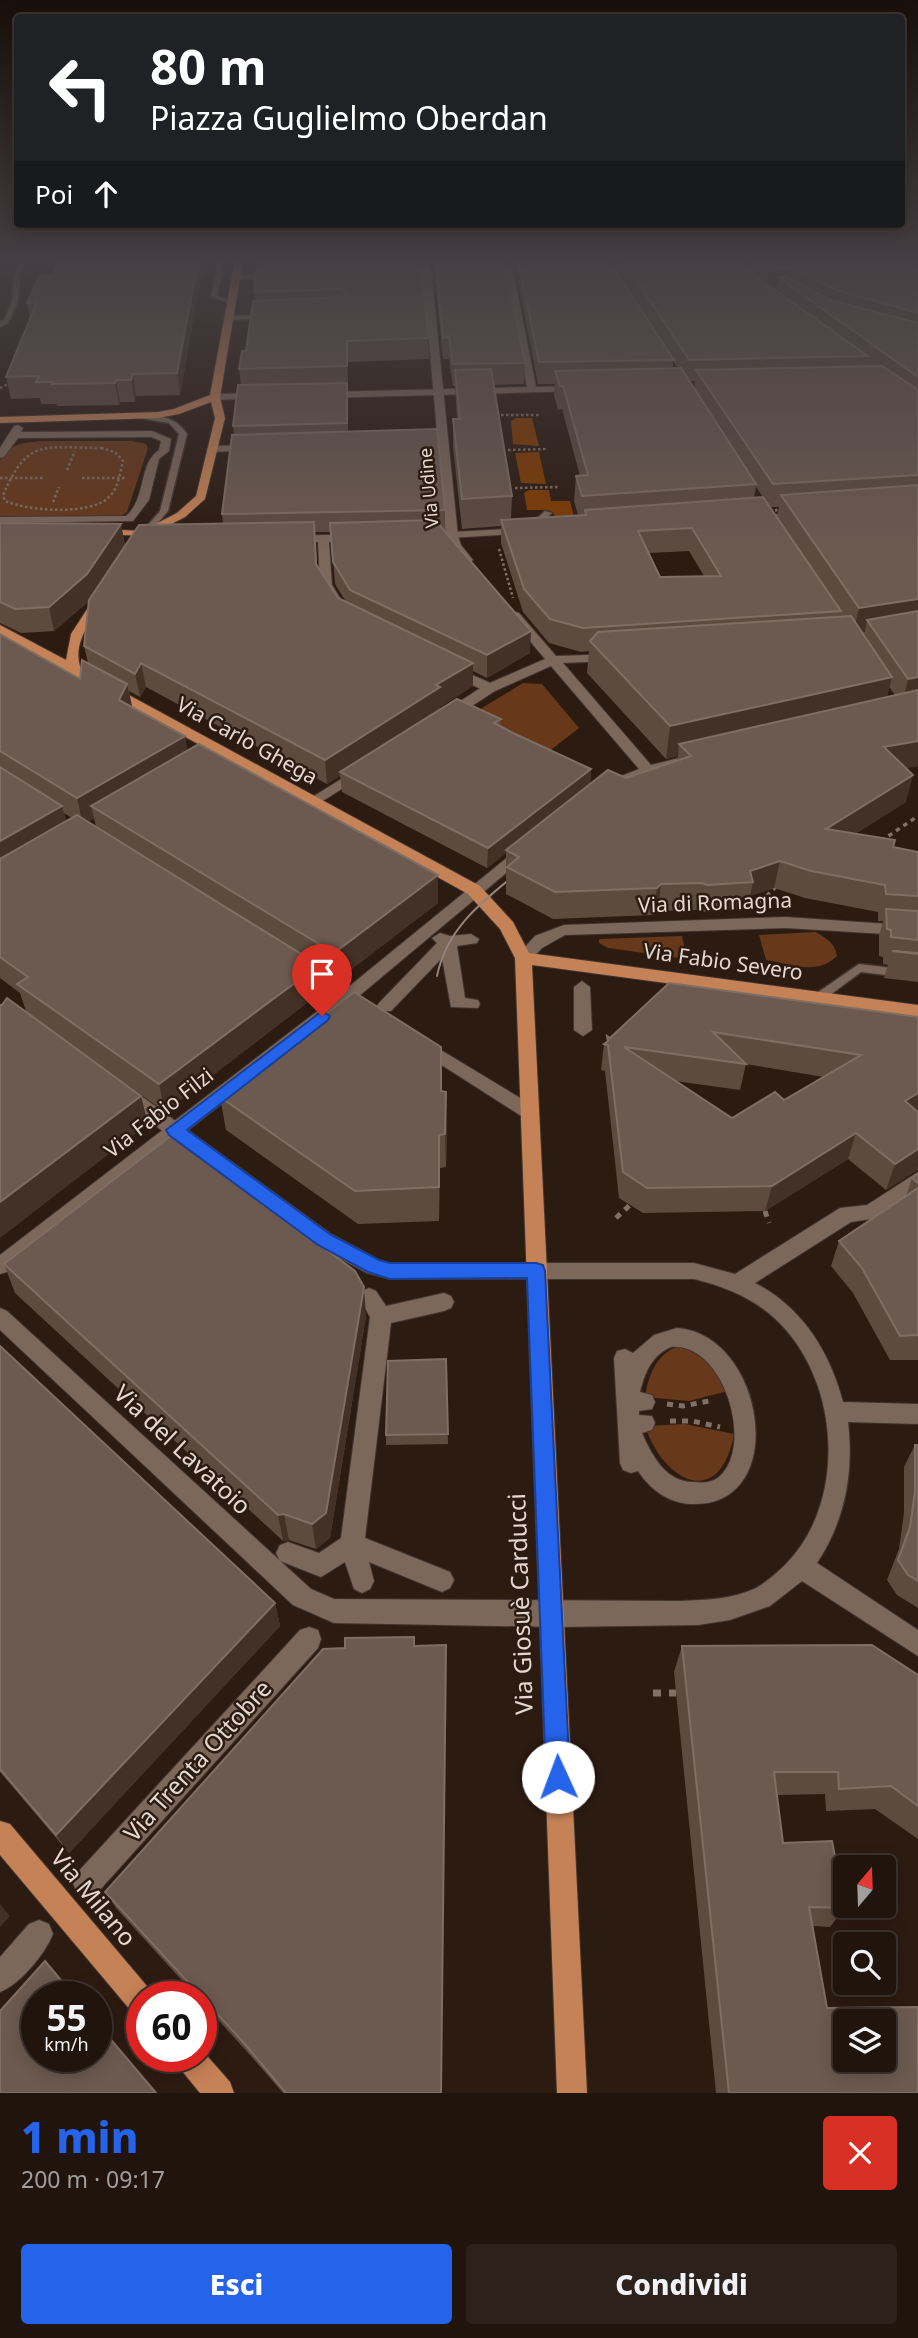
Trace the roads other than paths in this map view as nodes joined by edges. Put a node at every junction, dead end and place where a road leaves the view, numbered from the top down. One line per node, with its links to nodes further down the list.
1 (222, 358): 9 (main road)
2 (436, 358): 6 (street, Via Udine)
3 (526, 358): 5 (street)
4 (588, 389): 5 (street)
5 (532, 390): 6 (street)
6 (440, 392): 7 (street); 17 (street, Via Udine)
7 (319, 395)
8 (279, 396): 9 (street)
9 (215, 397): 10 (main road); 20 (main road)
10 (142, 416): 11 (main road); 29 (lane)
11 (0, 420)
12 (169, 427): 15 (street)
13 (131, 428): 14 (street)
14 (118, 434): 15 (street); 19 (street)
15 (152, 434): 22 (street)
16 (430, 443): 17 (street)
17 (445, 443): 30 (street, Via Udine)
18 (270, 447): 20 (street)
19 (1, 449)
20 (212, 449): 29 (main road)
21 (163, 476): 22 (street)
22 (151, 477): 23 (street); 25 (street)
23 (139, 478)
24 (548, 513): 27 (lane)
25 (0, 520)
26 (553, 529): 27 (street)
27 (540, 530): 30 (street)
28 (0, 532): 29 (main road)
29 (144, 534): 35 (street); 36 (main road)
30 (453, 536): 31 (street); 37 (street, Via Udine)
31 (418, 537)
32 (323, 538): 33 (street); 34 (street); 40 (street)
33 (364, 538)
34 (284, 539)
35 (161, 540)
36 (132, 548)
37 (472, 566)
38 (104, 593): 45 (main road)
39 (510, 603): 43 (street)
40 (339, 605)
41 (0, 629): 45 (main road, Via Carlo Ghega)
42 (629, 656): 43 (street)
43 (553, 660): 46 (street); 52 (street)
44 (442, 664): 46 (street)
45 (76, 671): 48 (main road, Via Carlo Ghega)
46 (490, 688): 47 (street)
47 (434, 724)
48 (222, 751): 51 (street); 54 (main road, Via Carlo Ghega)
49 (701, 757): 52 (street)
50 (377, 760): 54 (street)
51 (202, 763)
52 (648, 769): 53 (street)
53 (595, 795)
54 (313, 801): 56 (main road, Via Carlo Ghega)
55 (534, 843): 56 (street, Via Fabio Filzi)
56 (474, 890): 60 (main road, Via Carlo Ghega); 65 (street, Via Fabio Filzi)
57 (918, 932): 60 (street, Via di Romagna)
58 (442, 939): 59 (street); 65 (street); 68 (street)
59 (471, 939)
60 (523, 958): 67 (main road, Via Fabio Severo); 73 (main road, Via Giosuè Carducci)
61 (292, 963): 65 (street)
62 (918, 967): 63 (lane)
63 (859, 968): 64 (lane); 67 (lane)
64 (918, 975)
65 (347, 997): 74 (street, Via Fabio Filzi)
66 (577, 997): 70 (street)
67 (818, 998): 69 (main road, Via Fabio Severo)
68 (472, 1004)
69 (918, 1011)
70 (583, 1030)
71 (407, 1035): 73 (street)
72 (107, 1081): 74 (street)
73 (530, 1112): 77 (main road, Via Giosuè Carducci)
74 (175, 1130): 76 (street, Via Fabio Filzi); 77 (street)
75 (918, 1180): 78 (street)
76 (0, 1266)
77 (536, 1271): 78 (street); 91 (main road, Via Giosuè Carducci)
78 (738, 1283): 82 (street)
79 (444, 1302): 86 (street)
80 (0, 1317): 91 (street, Via del Lavatoio)
81 (625, 1358): 83 (street)
82 (836, 1412): 84 (street); 88 (street)
83 (636, 1413): 83 (street); 85 (street)
84 (918, 1414)
85 (631, 1463)
86 (352, 1544): 87 (street); 89 (street); 90 (street)
87 (288, 1553)
88 (802, 1567): 91 (street); 93 (street)
89 (442, 1580)
90 (362, 1581)
91 (551, 1616): 101 (main road, Via Giosuè Carducci)
92 (309, 1639): 95 (street, Via Trenta Ottobre)
93 (918, 1644)
94 (0, 1834): 98 (main road, Via Milano)
95 (87, 1883)
96 (39, 1934): 97 (street)
97 (0, 1978)
98 (126, 1982)
99 (201, 2072): 100 (main road)
100 (219, 2093)
101 (572, 2093)

